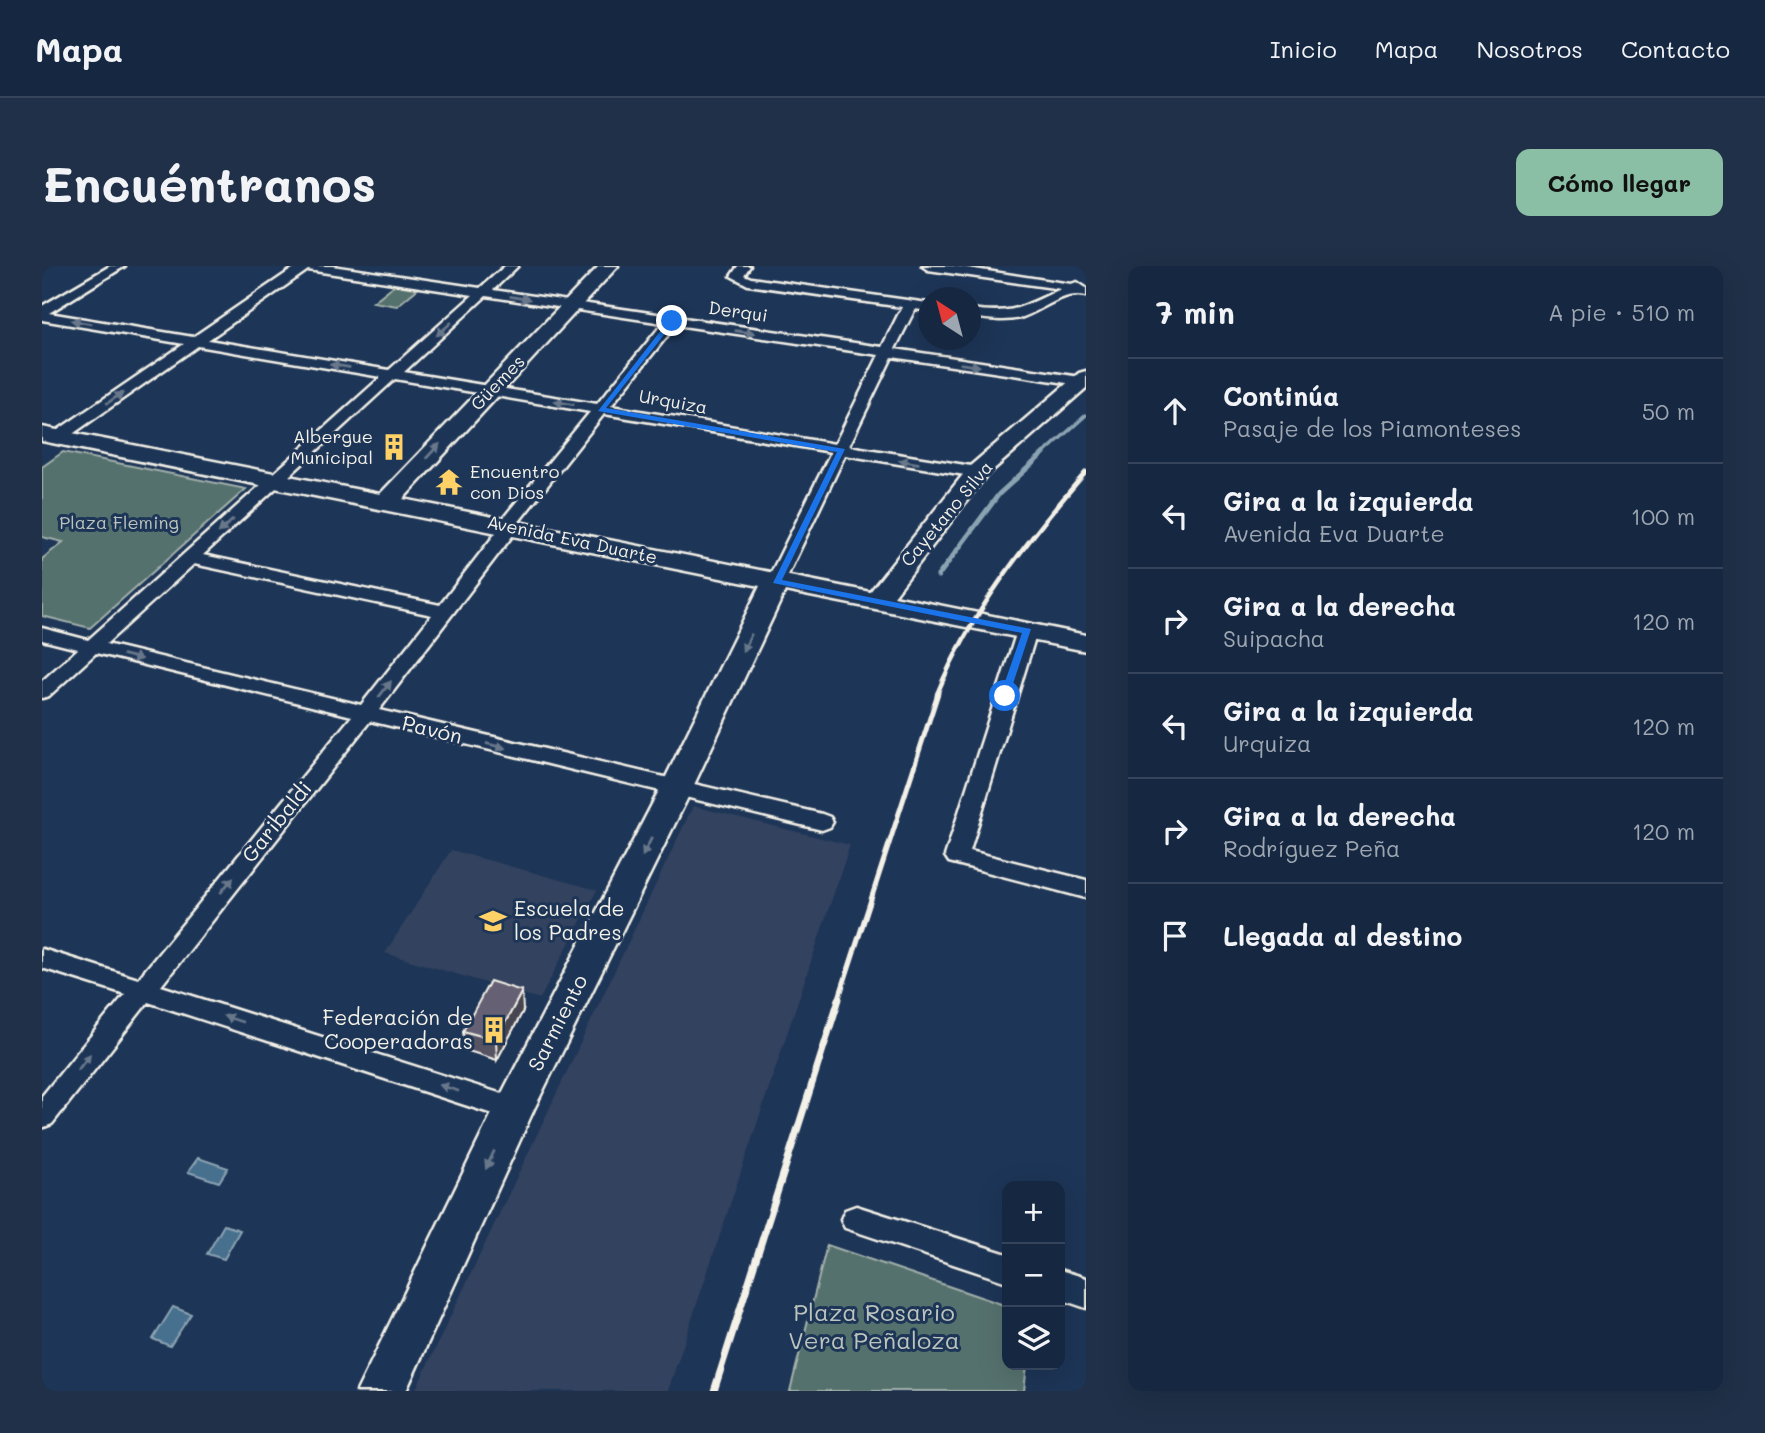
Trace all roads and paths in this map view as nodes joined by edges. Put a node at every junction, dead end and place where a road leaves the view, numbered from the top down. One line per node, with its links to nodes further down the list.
1 (119, 266): 14 (street)
2 (306, 266): 10 (street, Derqui); 17 (street)
3 (512, 266): 10 (street)
4 (609, 266): 12 (street, Güemes)
5 (928, 266): 6 (street)
6 (946, 267): 9 (street)
7 (741, 271): 11 (street)
8 (1086, 282): 9 (street)
9 (1079, 290): 15 (street)
10 (484, 293): 12 (street, Derqui, one-way to 12); 19 (street, one-way to 19)
11 (910, 305): 13 (street); 18 (street)
12 (571, 306): 16 (street, Derqui); 21 (street, Güemes)
13 (918, 306)
14 (42, 314): 17 (street, Urquiza, one-way to 14)
15 (981, 314)
16 (672, 321): 18 (street, Derqui, one-way to 18); 22 (street, Garibaldi)
17 (197, 342): 19 (street, Urquiza, one-way to 17); 23 (street, one-way to 17)
18 (886, 353): 20 (street, Derqui, one-way to 20); 24 (street)
19 (393, 374): 21 (street, Urquiza); 26 (street)
20 (1083, 379): 25 (street, Cayetano Silva)
21 (490, 391): 22 (street, Urquiza, one-way to 21); 27 (street, Güemes, one-way to 21)
22 (601, 410): 24 (street, Urquiza); 28 (street, Garibaldi)
23 (47, 440): 26 (street, Avenida Eva Duarte)
24 (842, 451): 25 (street, Urquiza, one-way to 24); 30 (street)
25 (977, 472): 31 (street, Cayetano Silva)
26 (277, 480): 27 (street, Avenida Eva Duarte); 29 (street, one-way to 29)
27 (387, 501): 28 (street, Avenida Eva Duarte)
28 (508, 527): 30 (street, Avenida Eva Duarte); 32 (street, Garibaldi)
29 (191, 558): 32 (street); 36 (street)
30 (776, 581): 31 (street, Avenida Eva Duarte); 39 (street, Sarmiento, one-way to 39)
31 (877, 601): 33 (street, Avenida Eva Duarte)
32 (445, 612): 38 (street, Garibaldi, one-way to 32)
33 (1027, 631): 35 (street, Avenida Eva Duarte); 41 (street)
34 (42, 634): 36 (street, Pavón)
35 (1086, 643)
36 (92, 647): 37 (street); 38 (street, Pavón, one-way to 38)
37 (42, 692)
38 (365, 714): 39 (street, Pavón, one-way to 39); 43 (street, Garibaldi, one-way to 38)
39 (676, 789): 40 (street, Pavón); 44 (street, Sarmiento, one-way to 44)
40 (822, 822)
41 (1086, 889)
42 (42, 958): 43 (street)
43 (141, 989): 44 (street, one-way to 43); 45 (street, Garibaldi, one-way to 43)
44 (514, 1109): 50 (street, Sarmiento, one-way to 50)
45 (42, 1116)
46 (856, 1219): 47 (street)
47 (1002, 1266)
48 (1065, 1287): 49 (street)
49 (1086, 1293)
50 (382, 1391)

